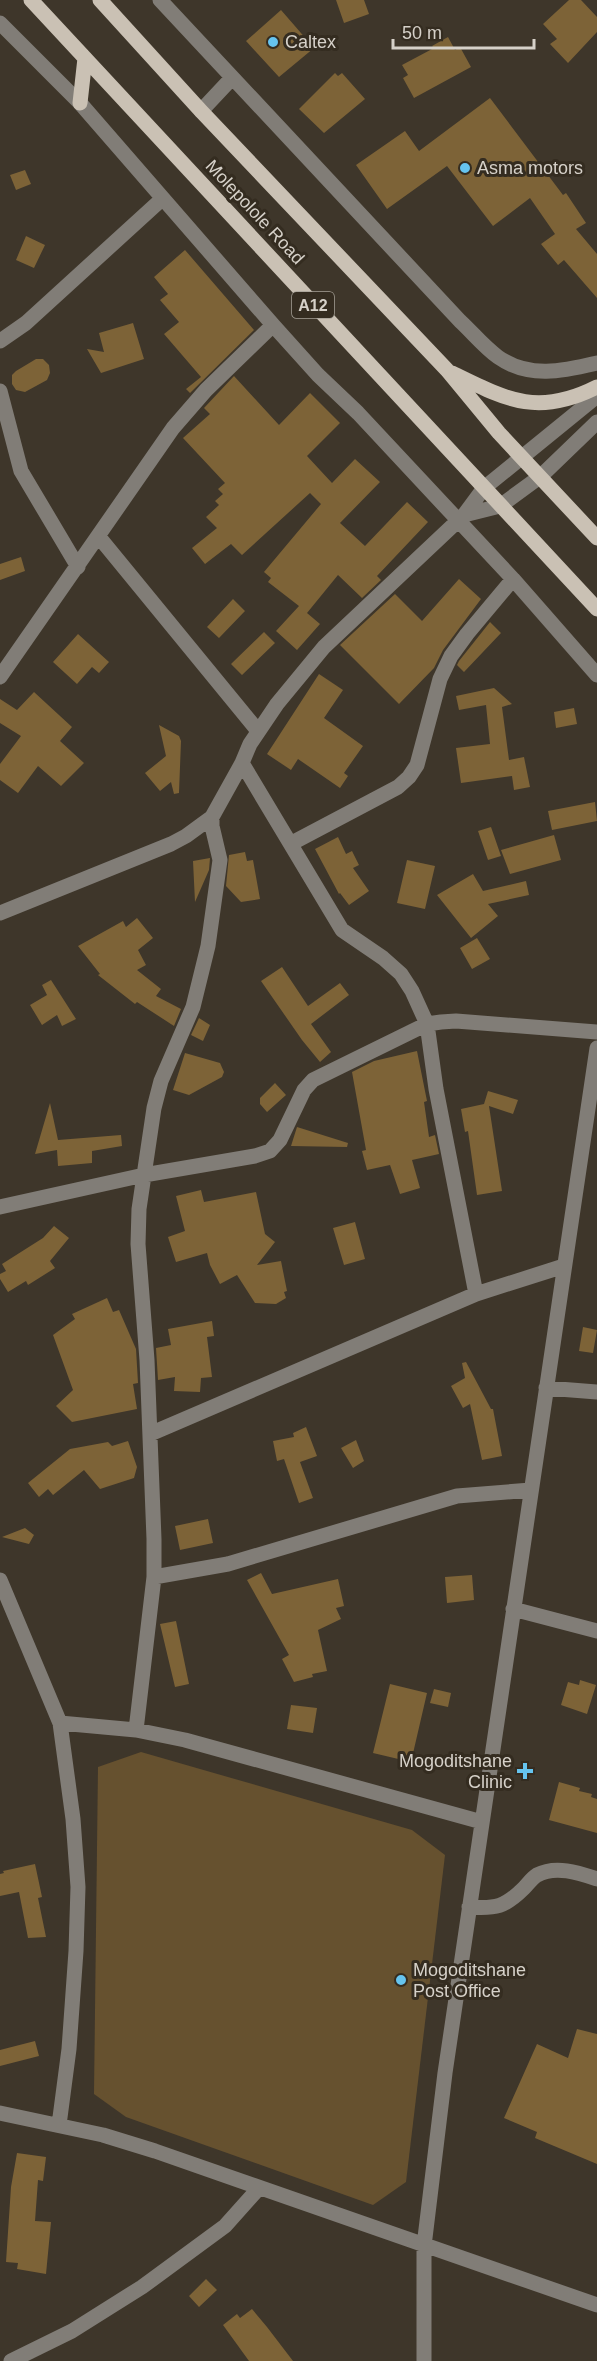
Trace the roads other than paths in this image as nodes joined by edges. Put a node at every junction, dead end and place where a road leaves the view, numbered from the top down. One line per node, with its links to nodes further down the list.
1 (31, 0): 5 (main road, Molepolole Road / A12)
2 (100, 0): 8 (main road, Molepolole Road)
3 (160, 0): 6 (street)
4 (0, 23): 7 (street)
5 (85, 58): 7 (main road); 20 (main road, Molepolole Road / A12)
6 (231, 79): 8 (street); 12 (street)
7 (80, 103): 9 (street)
8 (201, 111): 13 (main road, Molepolole Road)
9 (162, 199): 10 (street); 11 (street)
10 (273, 326): 22 (street); 23 (street)
11 (0, 341)
12 (597, 363)
13 (447, 370): 14 (main road); 18 (main road, Molepolole Road)
14 (597, 387)
15 (0, 391): 25 (street)
16 (597, 396): 18 (street)
17 (597, 422): 19 (street)
18 (523, 458): 19 (main road, Molepolole Road); 20 (street)
19 (541, 476): 21 (street); 24 (main road, Molepolole Road)
20 (484, 488): 21 (main road, Molepolole Road / A12); 22 (street)
21 (500, 506): 22 (street); 27 (main road, Molepolole Road / A12)
22 (460, 518): 26 (street); 30 (street)
23 (99, 537): 25 (street); 30 (street)
24 (597, 538)
25 (78, 567): 29 (street)
26 (513, 579): 28 (street); 33 (street)
27 (597, 609)
28 (597, 675)
29 (0, 677)
30 (258, 731): 31 (street)
31 (242, 763): 32 (street); 33 (street)
32 (212, 817): 34 (street); 38 (street)
33 (292, 843): 35 (street)
34 (0, 913)
35 (427, 1024): 36 (street); 38 (street); 41 (street)
36 (597, 1032)
37 (597, 1048): 40 (street)
38 (144, 1175): 39 (street); 44 (street)
39 (0, 1207)
40 (564, 1266): 41 (street); 42 (street)
41 (476, 1294): 44 (street)
42 (546, 1388): 43 (street); 45 (street)
43 (597, 1392)
44 (150, 1434): 46 (street)
45 (531, 1490): 46 (street); 49 (street)
46 (154, 1577): 52 (street)
47 (0, 1580): 48 (street)
48 (4, 1599): 51 (street)
49 (513, 1609): 50 (street); 53 (street)
50 (597, 1631)
51 (60, 1723): 52 (street); 57 (street)
52 (136, 1730): 53 (street)
53 (482, 1822): 55 (street)
54 (597, 1879): 55 (street)
55 (470, 1907): 59 (street)
56 (0, 2113): 57 (street)
57 (59, 2125): 58 (street)
58 (259, 2188): 59 (street); 61 (street)
59 (424, 2246): 60 (street); 62 (street)
60 (597, 2305)
61 (18, 2359)
62 (424, 2361)

